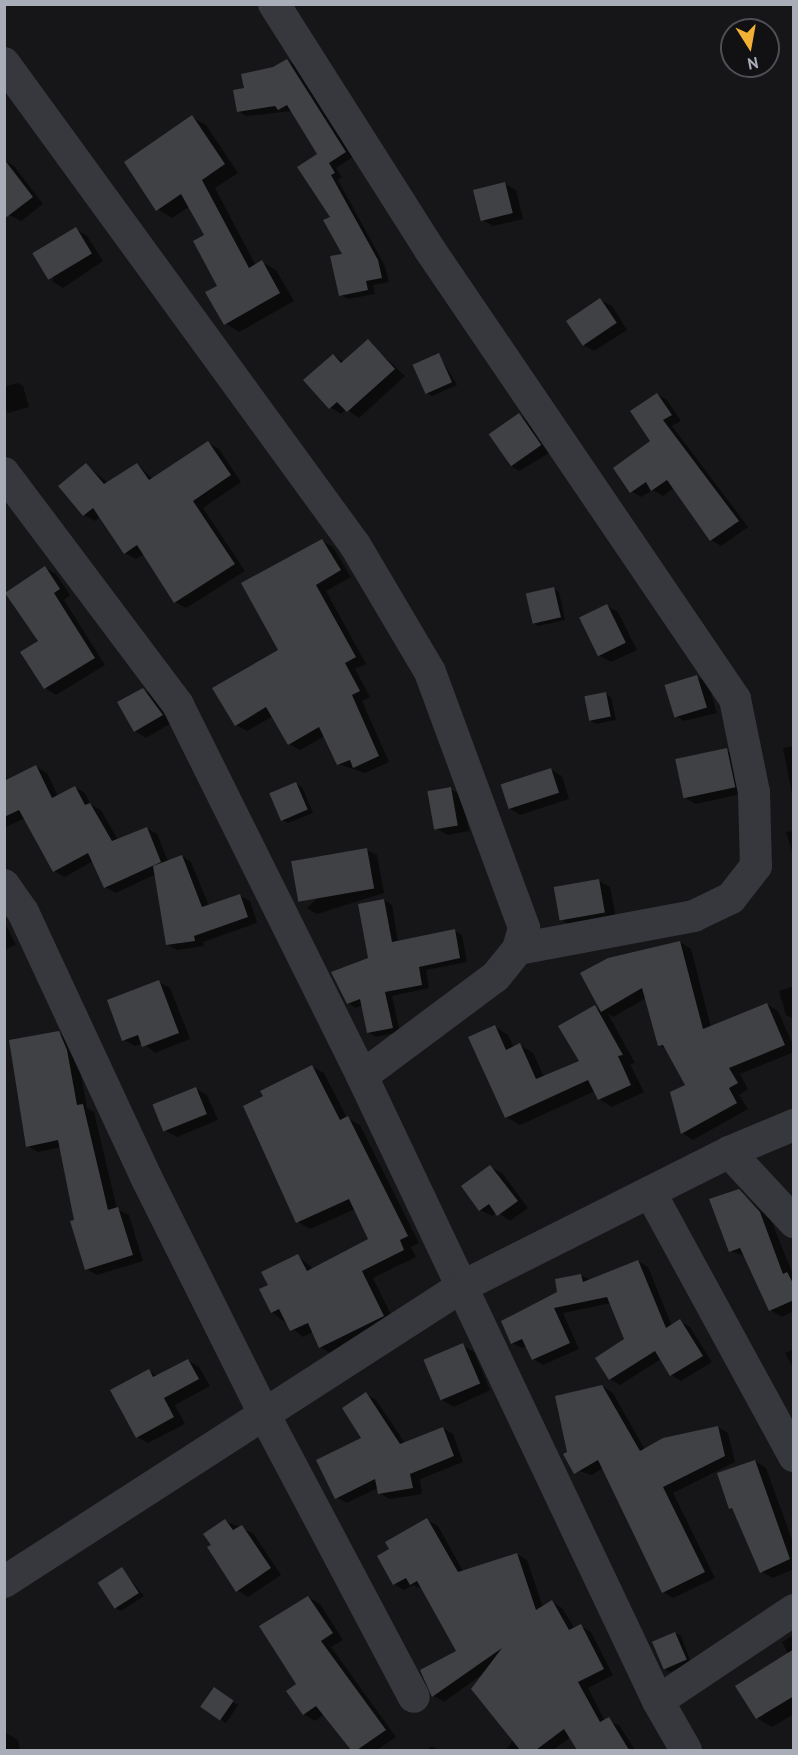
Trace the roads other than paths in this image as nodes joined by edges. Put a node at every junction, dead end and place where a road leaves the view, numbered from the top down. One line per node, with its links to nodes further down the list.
1 (274, 4): 5 (street)
2 (4, 63): 5 (street)
3 (4, 473): 6 (street)
4 (4, 885): 12 (street)
5 (518, 949): 6 (street)
6 (362, 1076): 11 (street)
7 (794, 1125): 8 (street)
8 (729, 1152): 9 (street); 10 (street)
9 (650, 1192): 11 (street); 13 (street)
10 (794, 1222)
11 (463, 1286): 12 (street); 17 (street)
12 (264, 1414): 14 (street); 16 (street)
13 (794, 1456)
14 (4, 1582)
15 (794, 1610): 17 (street)
16 (414, 1697)
17 (658, 1701): 18 (street)
18 (686, 1750)

